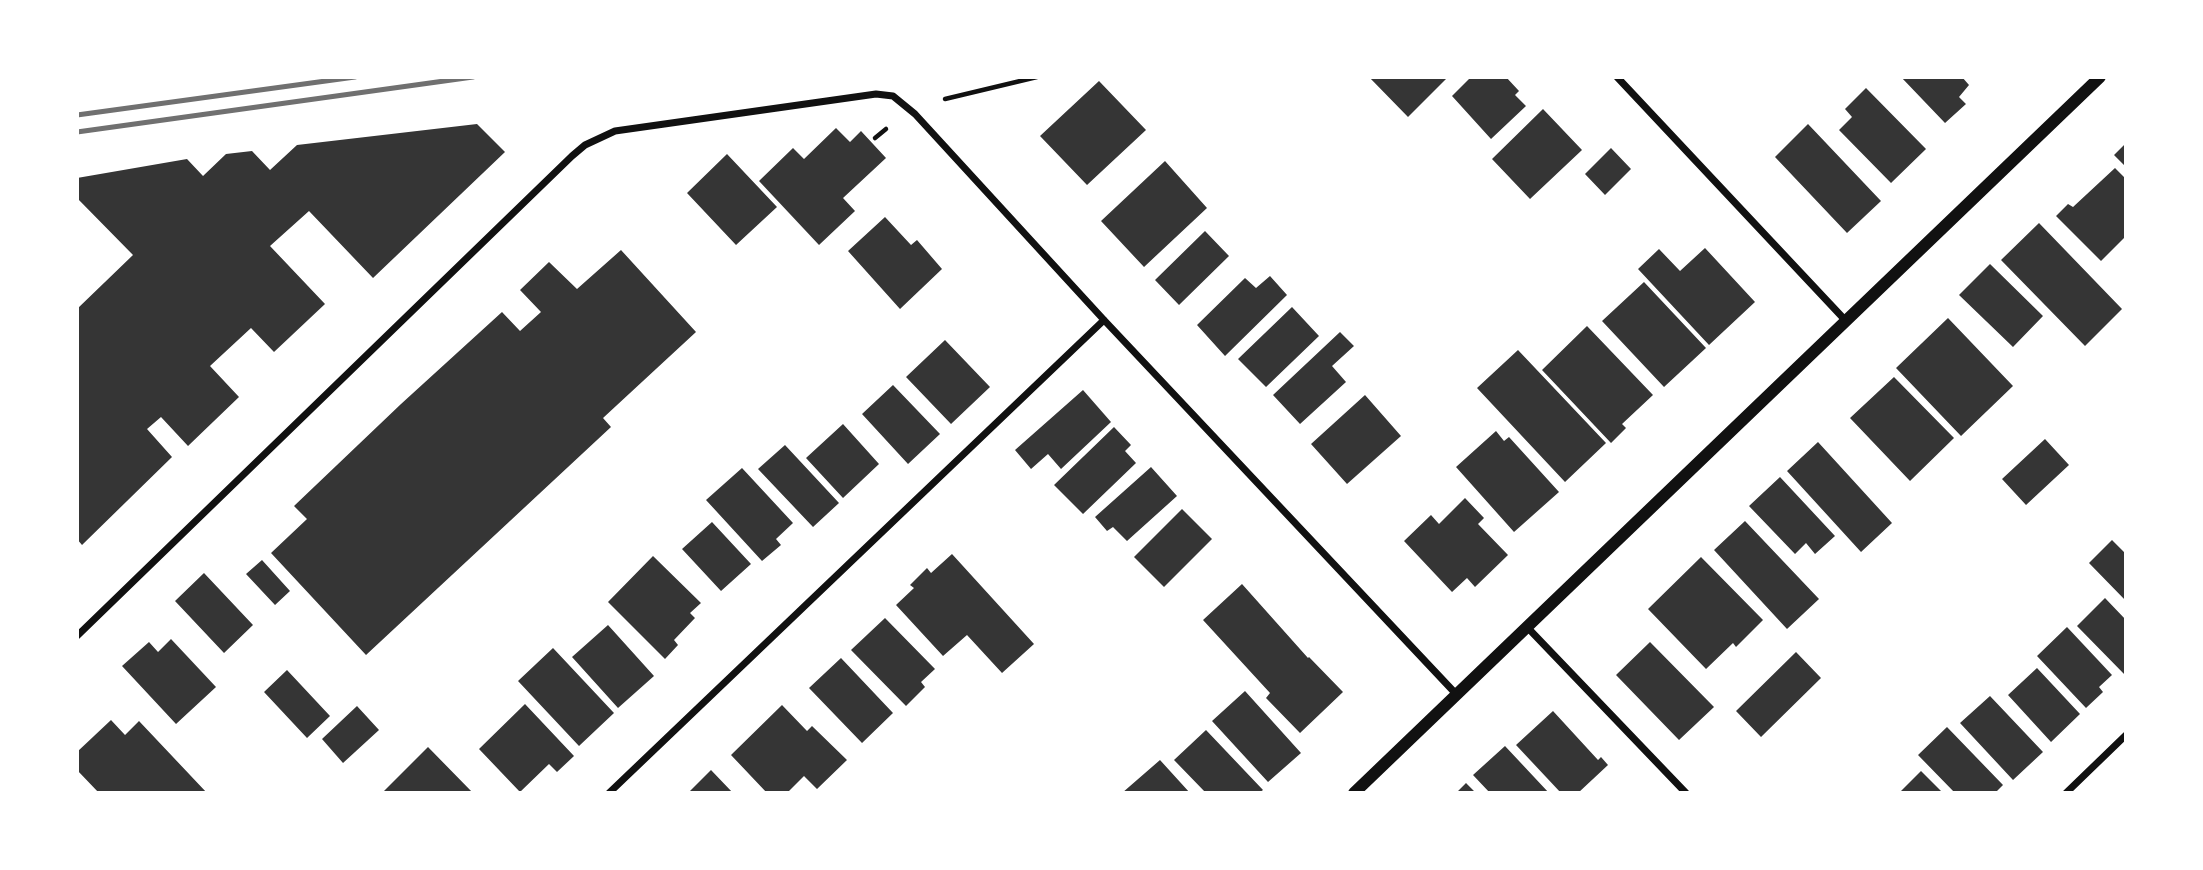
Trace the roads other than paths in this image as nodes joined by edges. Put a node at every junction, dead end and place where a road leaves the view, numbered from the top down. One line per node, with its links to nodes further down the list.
1 (1617, 77): 4 (street)
2 (2100, 77): 4 (street)
3 (1104, 320): 6 (street); 7 (street); 9 (street)
4 (1846, 321): 5 (street)
5 (1527, 627): 7 (street); 11 (street)
6 (77, 636)
7 (1457, 695): 10 (street)
8 (2126, 735): 12 (street)
9 (609, 793)
10 (1354, 793)
11 (1686, 793)
12 (2066, 793)

